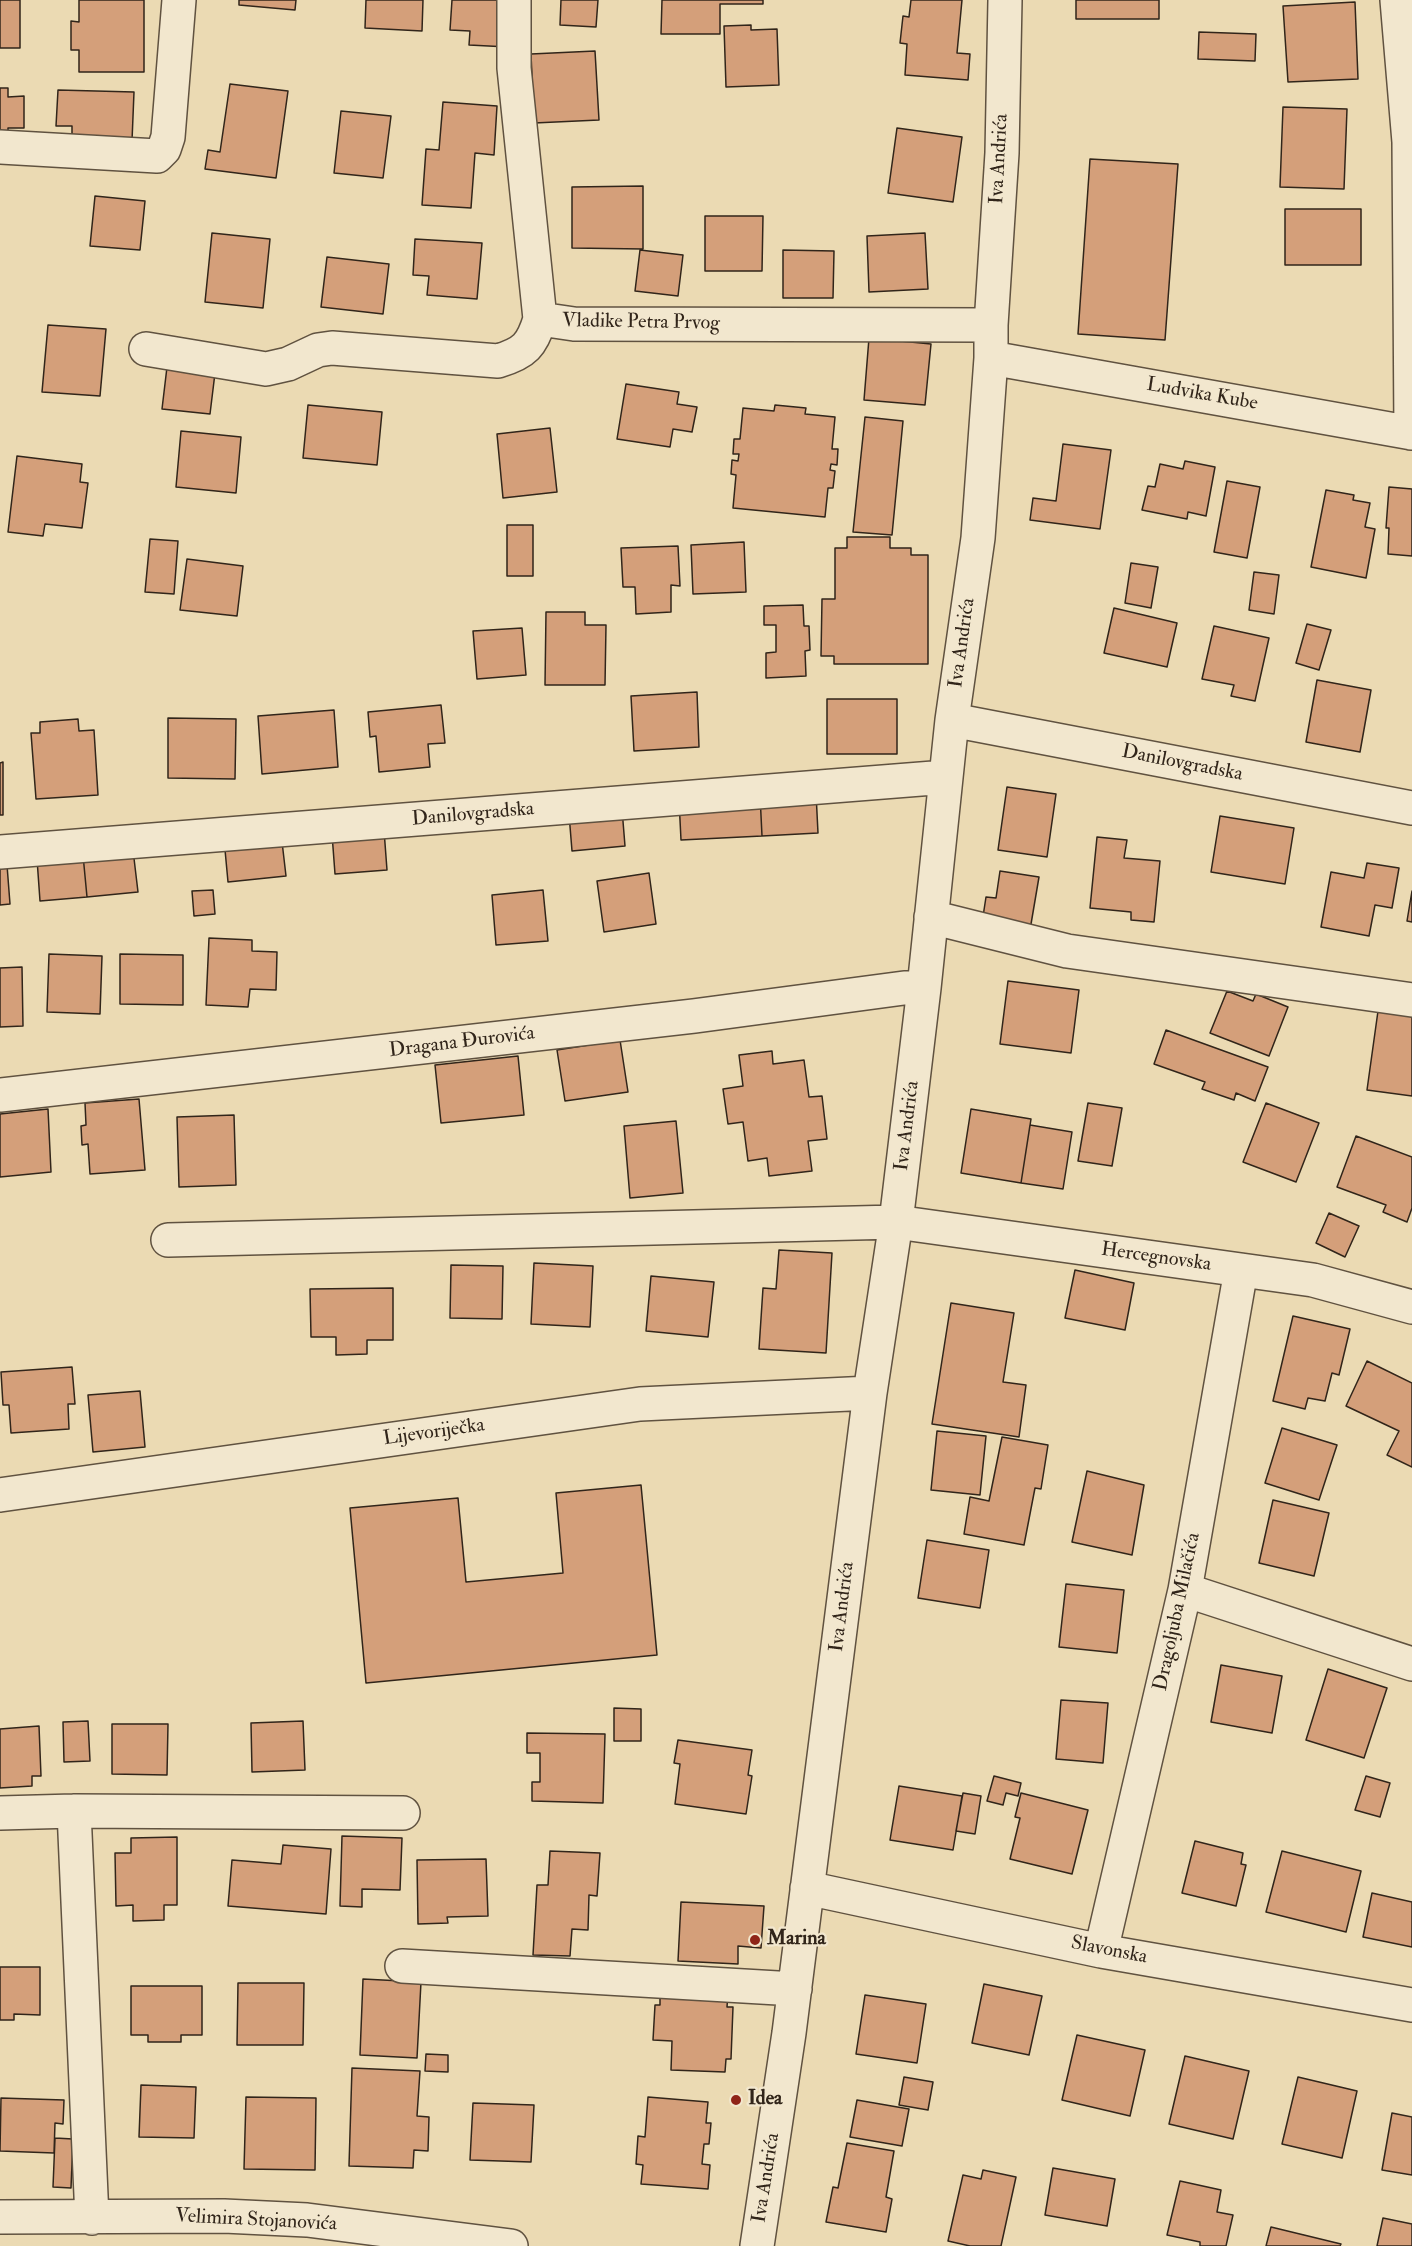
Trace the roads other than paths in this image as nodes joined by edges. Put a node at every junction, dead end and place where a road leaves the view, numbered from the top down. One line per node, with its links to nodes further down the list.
1 (179, 0): 6 (street)
2 (514, 0): 7 (street, Vladike Petra Prvog)
3 (1005, 0): 8 (street, Iva Andrića)
4 (1398, 0): 5 (street)
5 (1410, 142): 11 (street)
6 (0, 147)
7 (540, 319): 8 (street, Vladike Petra Prvog); 9 (street)
8 (991, 325): 10 (street, Iva Andrića)
9 (146, 349)
10 (991, 358): 11 (street, Ludvika Kube); 12 (street, Iva Andrića)
11 (1412, 433)
12 (952, 720): 13 (street, Iva Andrića); 14 (street, Danilovgradska)
13 (946, 777): 15 (street, Danilovgradska); 16 (street, Iva Andrića)
14 (1412, 808)
15 (0, 852)
16 (931, 917): 17 (street, Iva Andrića); 18 (street)
17 (924, 988): 19 (street, Dragana Đurovića); 20 (street, Iva Andrića)
18 (1412, 1000)
19 (0, 1095)
20 (896, 1222): 21 (street, Hercegnovska); 22 (street, Hercegnovska); 24 (street, Iva Andrića)
21 (168, 1240)
22 (1241, 1270): 23 (street, Hercegnovska); 26 (street, Dragoljuba Milačića)
23 (1412, 1307)
24 (870, 1392): 25 (street, Lijevoriječka); 31 (street, Iva Andrića)
25 (0, 1495)
26 (1185, 1590): 27 (street); 32 (street, Dragoljuba Milačića)
27 (1412, 1664)
28 (74, 1811): 29 (street); 30 (street); 37 (street)
29 (0, 1813)
30 (403, 1814)
31 (807, 1888): 32 (street, Slavonska); 34 (street, Iva Andrića)
32 (1101, 1950): 35 (street, Slavonska)
33 (402, 1966): 34 (street)
34 (795, 1989): 39 (street, Iva Andrića)
35 (1412, 2005)
36 (0, 2217): 37 (street, Velimira Stojanovića)
37 (92, 2218): 38 (street, Velimira Stojanovića)
38 (511, 2246)
39 (757, 2246)

